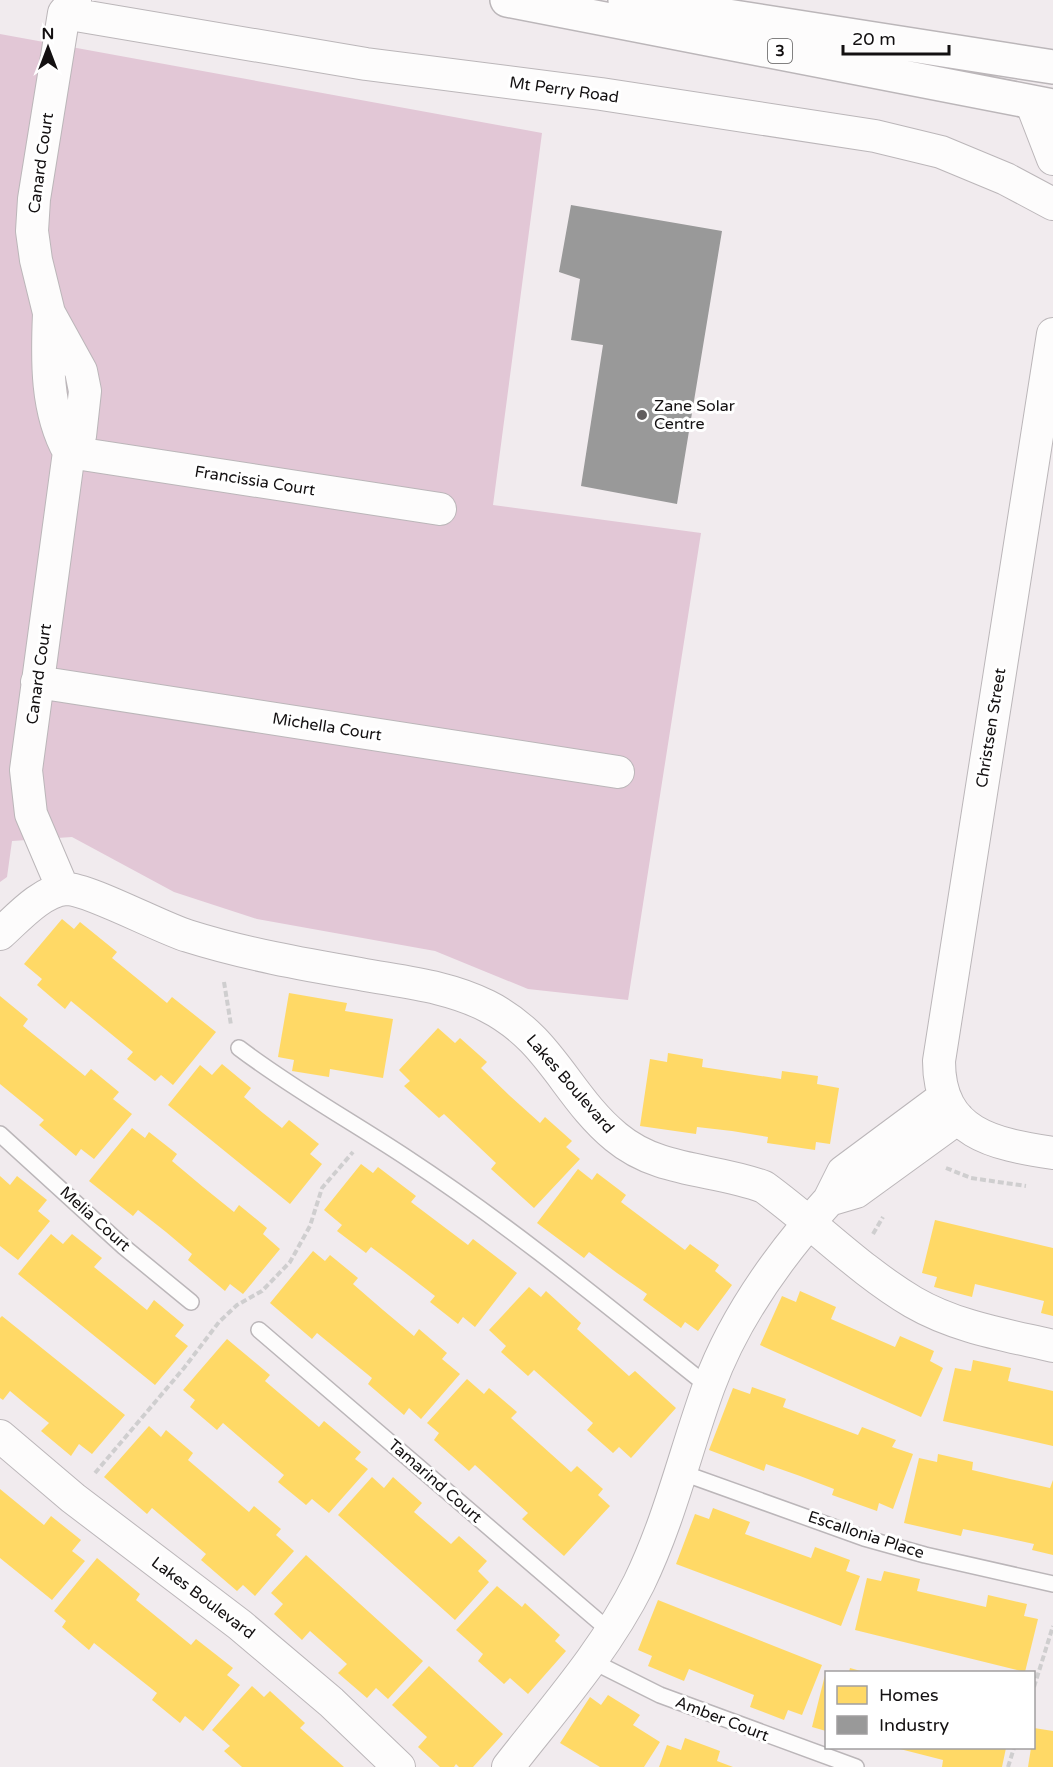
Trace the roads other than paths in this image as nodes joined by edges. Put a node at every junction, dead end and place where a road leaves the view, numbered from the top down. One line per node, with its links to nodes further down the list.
1 (507, 0): 5 (main road, 3)
2 (625, 0): 4 (main road, 3)
3 (65, 4): 7 (street, Mt Perry Road); 9 (street, Canard Court)
4 (1053, 67)
5 (1042, 104): 6 (street)
6 (1053, 159)
7 (1053, 204)
8 (1053, 334): 16 (street, Christsen Street)
9 (69, 452): 10 (street, Francissia Court); 11 (street, Canard Court)
10 (440, 509)
11 (37, 682): 12 (street, Michella Court); 13 (street, Canard Court)
12 (618, 772)
13 (63, 889): 14 (street); 19 (street, Lakes Boulevard)
14 (0, 934)
15 (239, 1048): 23 (lane)
16 (951, 1108): 18 (street); 19 (street)
17 (0, 1134): 20 (lane, Melia Court)
18 (1053, 1153)
19 (819, 1211): 22 (street, Lakes Boulevard); 23 (street)
20 (191, 1302)
21 (259, 1330): 27 (lane, Tamarind Court)
22 (1053, 1346)
23 (709, 1386): 25 (street)
24 (0, 1436): 29 (street, Lakes Boulevard)
25 (683, 1473): 26 (lane, Escallonia Place); 27 (street)
26 (1053, 1584)
27 (611, 1632): 28 (street)
28 (592, 1660): 30 (street); 31 (lane, Amber Court)
29 (399, 1767)
30 (508, 1767)
31 (856, 1767)

